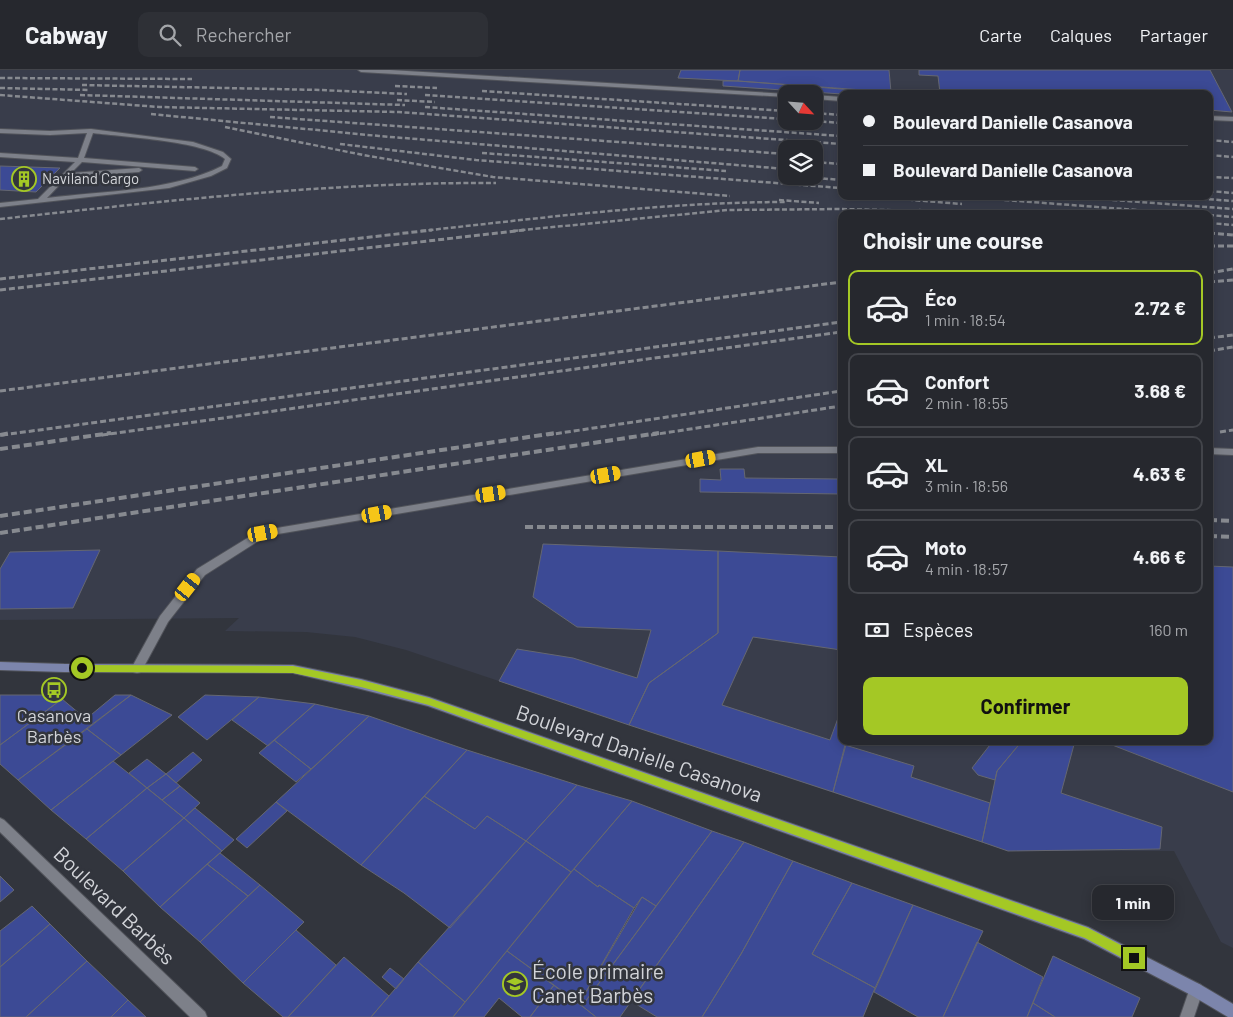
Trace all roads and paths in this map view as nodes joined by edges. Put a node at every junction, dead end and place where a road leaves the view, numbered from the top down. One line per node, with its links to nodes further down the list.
1 (361, 70): 2 (street)
2 (778, 95)
3 (823, 97): 4 (street)
4 (838, 98)
5 (1213, 118): 6 (street)
6 (1233, 119)
7 (0, 131): 8 (street)
8 (91, 131): 10 (street); 14 (street)
9 (0, 154): 10 (street)
10 (80, 160): 11 (street); 13 (street)
11 (173, 168): 12 (street); 13 (street)
12 (195, 169)
13 (65, 175): 14 (street)
14 (40, 200): 15 (street)
15 (0, 205)
16 (838, 450): 20 (street)
17 (1213, 452): 18 (street)
18 (1233, 452)
19 (0, 666): 20 (street, Boulevard Danielle Casanova)
20 (137, 669): 22 (street, Boulevard Danielle Casanova)
21 (0, 824): 24 (street, Boulevard Barbès)
22 (1196, 990): 23 (street, Boulevard Danielle Casanova); 25 (street)
23 (1233, 1012)
24 (200, 1017)
25 (1187, 1017)

